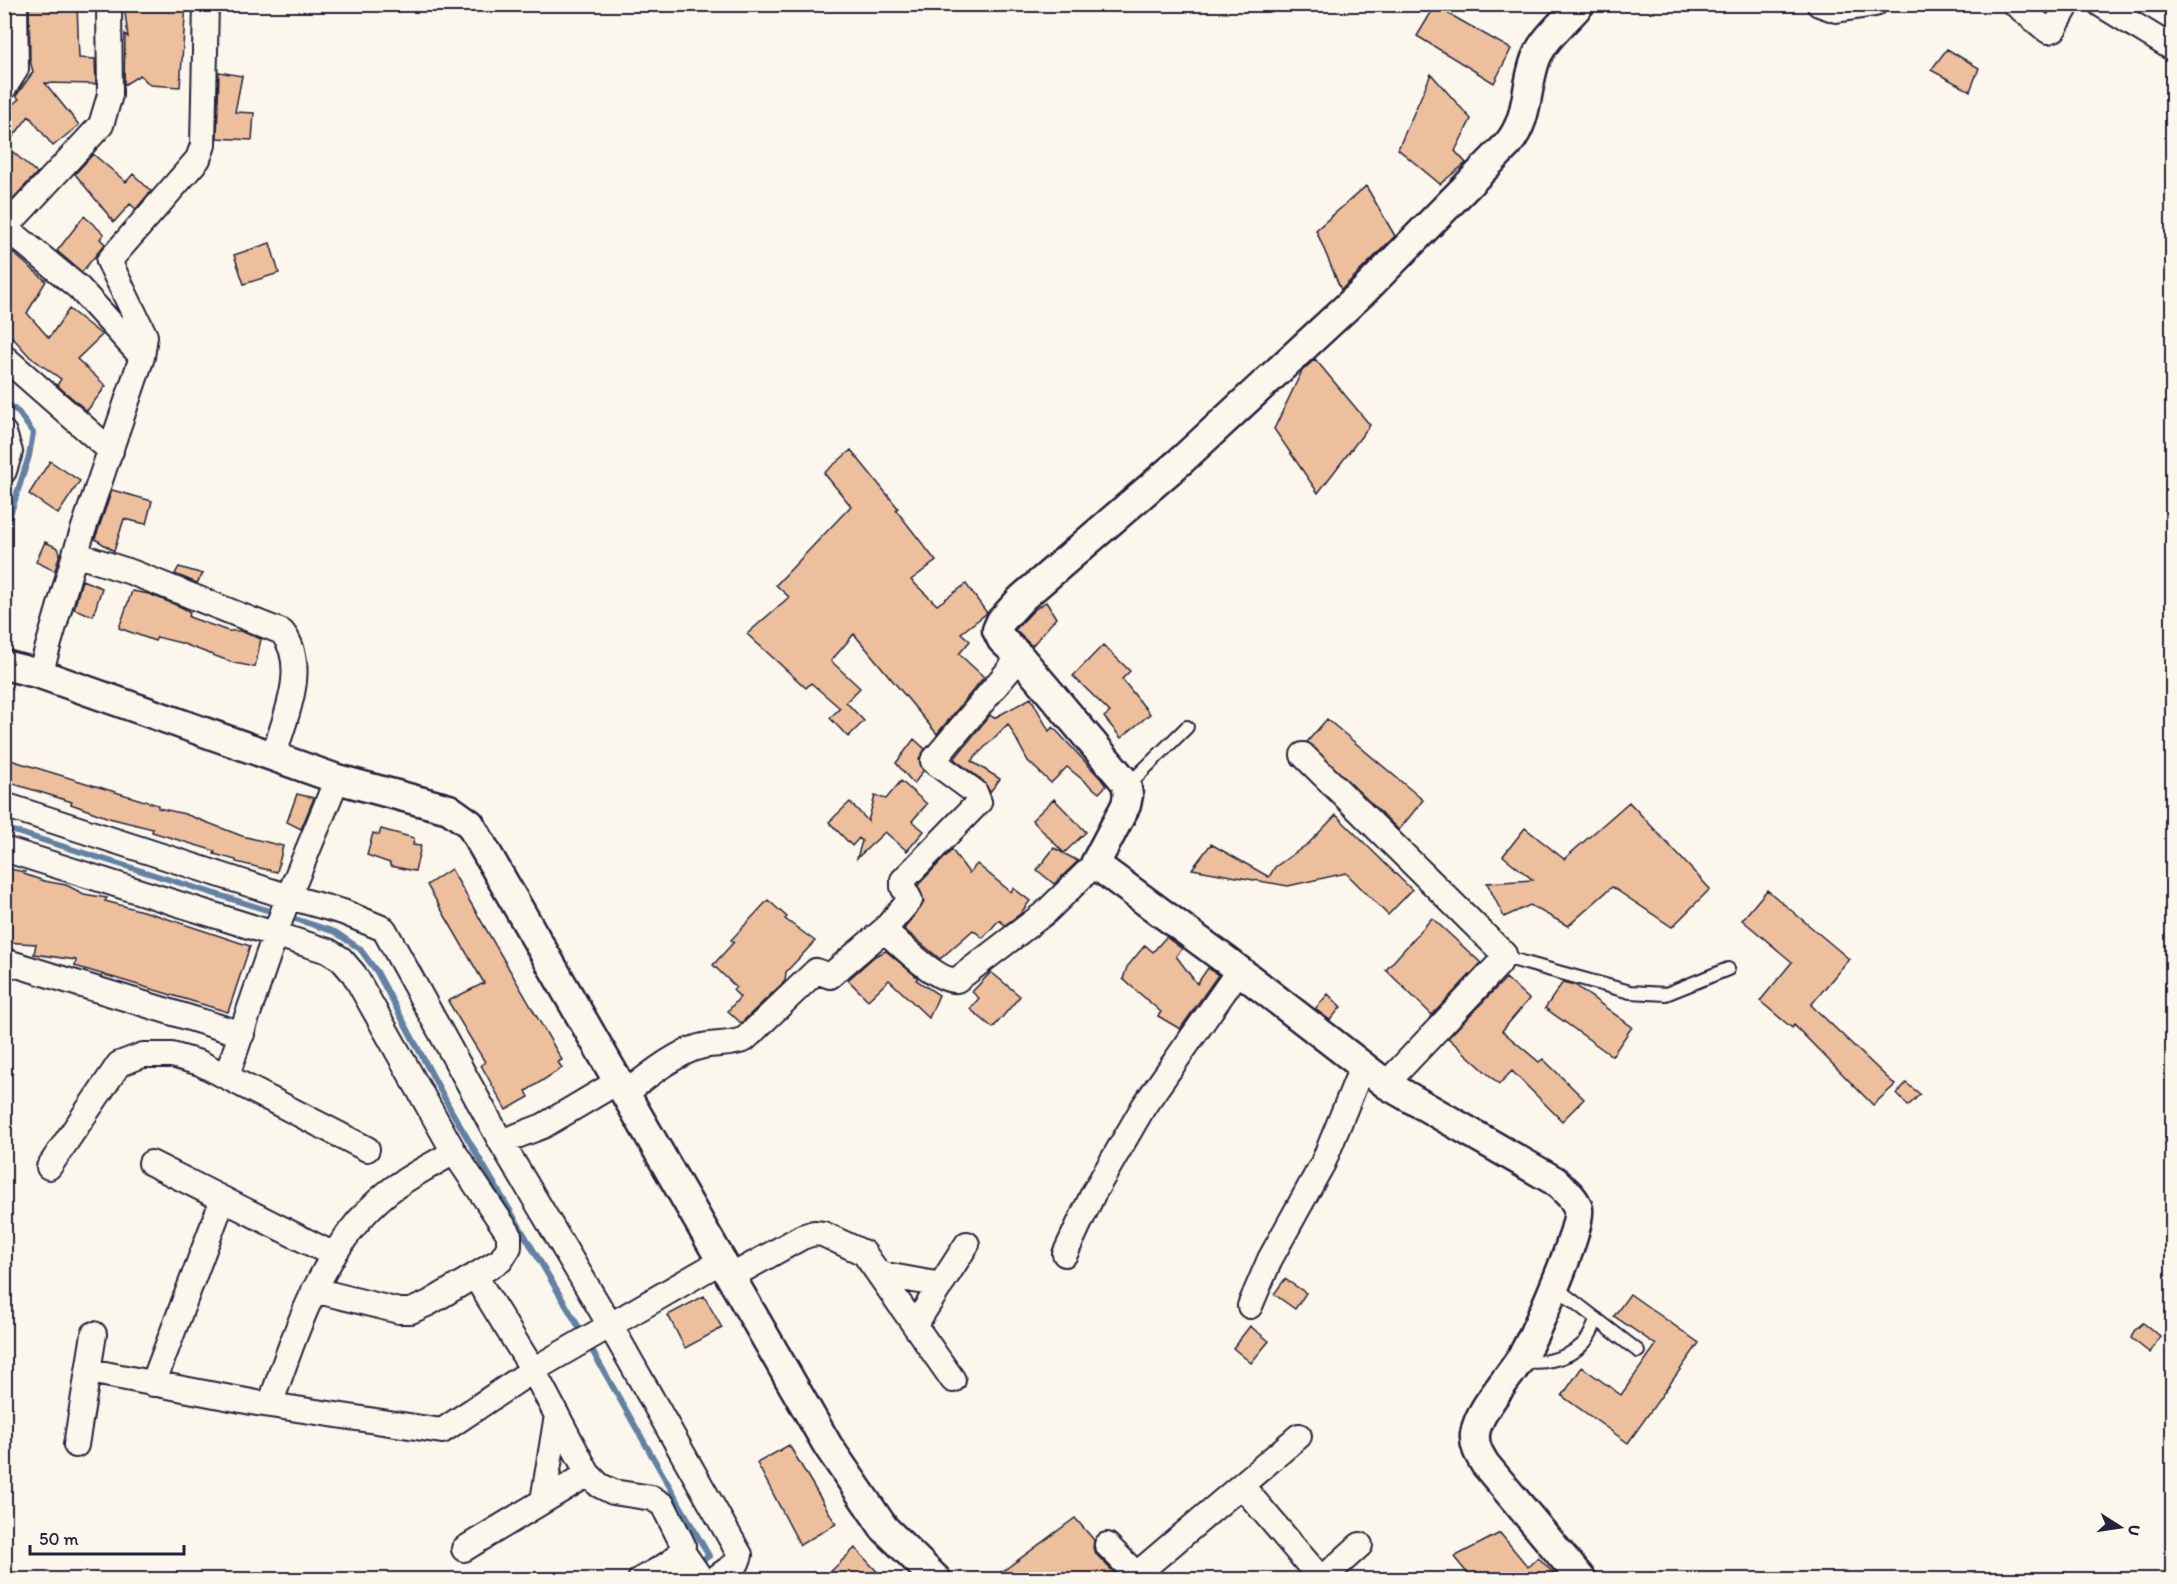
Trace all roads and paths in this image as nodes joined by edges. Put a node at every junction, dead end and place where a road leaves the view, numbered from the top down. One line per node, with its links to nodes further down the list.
1 (15, 4): 11 (street)
2 (110, 4): 12 (street)
3 (206, 4): 13 (street)
4 (1580, 4): 21 (street)
5 (1819, 4): 6 (street)
6 (1875, 4)
7 (2015, 4): 8 (street)
8 (2067, 4)
9 (2100, 4): 10 (street)
10 (2172, 48)
11 (8, 74)
12 (5, 227): 14 (street)
13 (109, 261): 14 (street); 16 (street)
14 (79, 288): 16 (street)
15 (4, 357): 18 (street)
16 (142, 357): 18 (street)
17 (4, 433): 19 (street)
18 (111, 451): 20 (street)
19 (4, 471)
20 (75, 554): 23 (street); 26 (street)
21 (1020, 657): 28 (street); 33 (street)
22 (4, 665): 23 (street)
23 (39, 674): 26 (street)
24 (1187, 727): 28 (lane)
25 (1303, 755): 34 (street)
26 (273, 757): 27 (street)
27 (337, 779): 32 (street); 42 (street)
28 (1126, 786): 31 (street)
29 (4, 805): 32 (street)
30 (4, 849): 32 (street)
31 (1095, 864): 33 (street); 37 (street)
32 (283, 915): 38 (street); 43 (street); 45 (street)
33 (884, 930): 42 (street)
34 (1504, 957): 36 (lane); 41 (street)
35 (4, 961): 38 (street)
36 (1728, 969)
37 (1239, 970): 39 (street); 50 (street)
38 (242, 1034): 40 (street)
39 (1362, 1067): 41 (street); 58 (street)
40 (227, 1075): 44 (street); 47 (street)
41 (1386, 1084): 56 (street)
42 (623, 1087): 43 (street); 52 (street)
43 (501, 1142): 62 (street)
44 (367, 1149)
45 (454, 1152): 51 (street); 54 (street)
46 (151, 1163): 48 (street)
47 (49, 1167)
48 (223, 1199): 51 (street); 68 (street)
49 (967, 1244): 55 (street)
50 (1065, 1254)
51 (334, 1256): 57 (street)
52 (727, 1268): 53 (street); 62 (street); 83 (street)
53 (880, 1274): 55 (street); 60 (street)
54 (475, 1276): 57 (street); 65 (street)
55 (941, 1285): 60 (street)
56 (1554, 1286): 59 (lane); 64 (street)
57 (314, 1290): 69 (street)
58 (1250, 1306)
59 (1598, 1319): 63 (lane); 64 (lane)
60 (915, 1325): 67 (street)
61 (94, 1334): 66 (street)
62 (594, 1334): 65 (street); 79 (street)
63 (1638, 1351)
64 (1520, 1359): 84 (street)
65 (533, 1370): 69 (street); 70 (street)
66 (89, 1371): 68 (street); 72 (street)
67 (953, 1380)
68 (153, 1384): 69 (street)
69 (270, 1405)
70 (557, 1415): 73 (street); 75 (street)
71 (1299, 1436): 74 (street)
72 (76, 1445)
73 (588, 1474): 75 (street); 79 (street)
74 (1242, 1486): 80 (street); 81 (street)
75 (543, 1501): 78 (street)
76 (1107, 1545): 80 (street)
77 (1360, 1545): 81 (street)
78 (464, 1549)
79 (697, 1569): 82 (street)
80 (1140, 1576)
81 (1321, 1579)
82 (640, 1580)
83 (937, 1580)
84 (1582, 1580)

